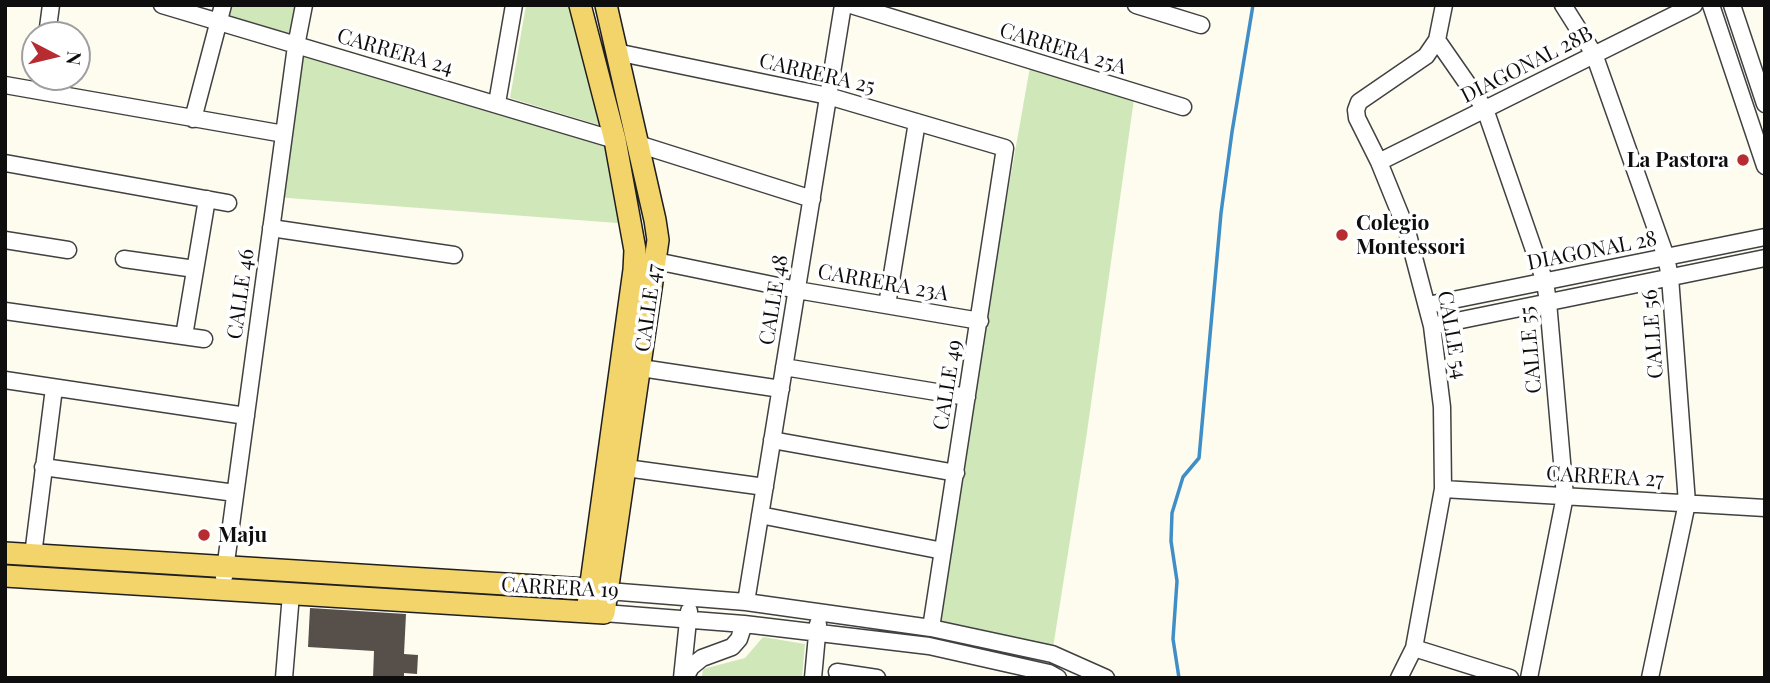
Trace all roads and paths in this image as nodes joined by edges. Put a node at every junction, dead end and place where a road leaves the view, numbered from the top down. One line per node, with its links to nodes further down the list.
1 (162, 5): 15 (street, CARRERA 24)
2 (223, 5): 15 (street)
3 (304, 5): 18 (street, CALLE 46)
4 (513, 5): 23 (street)
5 (580, 5): 30 (main road, CALLE 47)
6 (606, 5): 19 (main road, CALLE 47)
7 (843, 5): 22 (street, CALLE 48)
8 (851, 5): 25 (street, CARRERA 25A)
9 (1136, 5): 16 (street)
10 (1444, 5): 17 (street)
11 (1563, 5): 20 (street, CALLE 56)
12 (1694, 5): 20 (street, DIAGONAL 28B)
13 (1711, 5): 34 (street)
14 (1732, 5): 24 (street)
15 (218, 22): 18 (street, CARRERA 24); 27 (street)
16 (1201, 25)
17 (1437, 40): 26 (street, CALLE 55); 33 (street, CALLE 54)
18 (296, 46): 23 (street, CARRERA 24); 29 (street, CALLE 46)
19 (616, 52): 22 (street, CARRERA 25); 31 (main road, CALLE 47)
20 (1594, 54): 26 (street, DIAGONAL 28B); 44 (street, CALLE 56)
21 (70, 91): 27 (street)
22 (828, 96): 28 (street, CARRERA 25); 36 (street, CALLE 48)
23 (497, 103): 30 (street, CARRERA 24)
24 (1765, 104)
25 (1183, 107)
26 (1485, 110): 33 (street, DIAGONAL 28B); 50 (street, CALLE 55)
27 (193, 119): 29 (street)
28 (917, 122): 32 (street, CARRERA 25); 53 (street)
29 (284, 134): 39 (street, CALLE 46)
30 (615, 140): 61 (main road, CALLE 47)
31 (638, 144): 36 (street); 47 (main road, CALLE 47)
32 (1005, 148): 56 (street, CALLE 49)
33 (1380, 162): 54 (street, CALLE 54)
34 (1765, 166)
35 (6, 167): 37 (street)
36 (812, 199): 51 (street, CALLE 48)
37 (207, 200): 38 (street); 48 (street)
38 (228, 202)
39 (271, 228): 43 (street); 66 (street, CALLE 46)
40 (1765, 237): 44 (street, DIAGONAL 28)
41 (5, 240): 42 (street)
42 (68, 250)
43 (454, 255)
44 (1666, 257): 49 (street, CALLE 56); 50 (street, DIAGONAL 28)
45 (1765, 258): 49 (street, DIAGONAL 28)
46 (124, 259): 48 (street)
47 (656, 261): 51 (street, CARRERA 23A); 61 (main road, CALLE 47)
48 (195, 270): 58 (street)
49 (1670, 277): 52 (street, DIAGONAL 28); 75 (street, CALLE 56)
50 (1545, 282): 52 (street, CALLE 55); 54 (street, DIAGONAL 28)
51 (797, 290): 53 (street, CARRERA 23A); 60 (street, CALLE 48)
52 (1548, 302): 57 (street, DIAGONAL 28); 74 (street, CALLE 55)
53 (887, 305): 56 (street, CARRERA 23A)
54 (1428, 305): 57 (street, CALLE 54)
55 (5, 311): 58 (street)
56 (979, 321): 65 (street, CALLE 49)
57 (1432, 326): 72 (street, CALLE 54)
58 (184, 336): 59 (street)
59 (204, 339)
60 (784, 367): 64 (street, CALLE 48); 65 (street)
61 (633, 378): 64 (street); 69 (main road, CALLE 47); 84 (main road, CALLE 47)
62 (5, 380): 63 (street)
63 (54, 388): 66 (street); 68 (street)
64 (781, 389): 67 (street, CALLE 48)
65 (967, 397): 70 (street, CALLE 49)
66 (246, 416): 73 (street, CALLE 46)
67 (772, 440): 70 (street); 71 (street, CALLE 48)
68 (43, 467): 73 (street); 80 (street)
69 (626, 467): 71 (street); 84 (main road, CALLE 47)
70 (956, 473): 78 (street, CALLE 49)
71 (765, 487): 77 (street, CALLE 48)
72 (1443, 489): 74 (street, CARRERA 27); 94 (street, CALLE 54)
73 (235, 493): 81 (street, CALLE 46)
74 (1565, 496): 75 (street, CARRERA 27); 104 (street, CALLE 55)
75 (1687, 503): 76 (street, CARRERA 27); 105 (street, CALLE 56)
76 (1765, 508)
77 (760, 515): 78 (street); 87 (street, CALLE 48)
78 (943, 551): 92 (street, CALLE 49)
79 (5, 553): 80 (main road, CARRERA 19)
80 (33, 555): 81 (main road, CARRERA 19)
81 (225, 568): 83 (street, CALLE 46); 84 (main road, CARRERA 19)
82 (5, 576): 83 (main road, CARRERA 19)
83 (222, 590): 85 (main road, CARRERA 19)
84 (599, 590): 86 (street, CARRERA 19); 88 (main road, CALLE 47)
85 (291, 594): 88 (main road, CARRERA 19); 97 (street)
86 (690, 598): 87 (street, CARRERA 19); 90 (street)
87 (746, 602): 89 (street, CARRERA 19)
88 (596, 612): 90 (street, CARRERA 19)
89 (819, 612): 92 (street, CARRERA 19); 93 (street)
90 (688, 620): 91 (street, CARRERA 19); 98 (street)
91 (744, 624): 93 (street, CARRERA 19); 98 (street)
92 (932, 628): 101 (street, CARRERA 19)
93 (817, 634): 96 (street, CARRERA 19); 99 (street)
94 (1414, 648): 102 (street, CALLE 54); 103 (street)
95 (836, 672): 100 (street)
96 (1052, 676)
97 (284, 678)
98 (684, 678)
99 (813, 678)
100 (877, 678)
101 (1106, 678)
102 (1399, 678)
103 (1510, 678)
104 (1529, 678)
105 (1650, 678)

